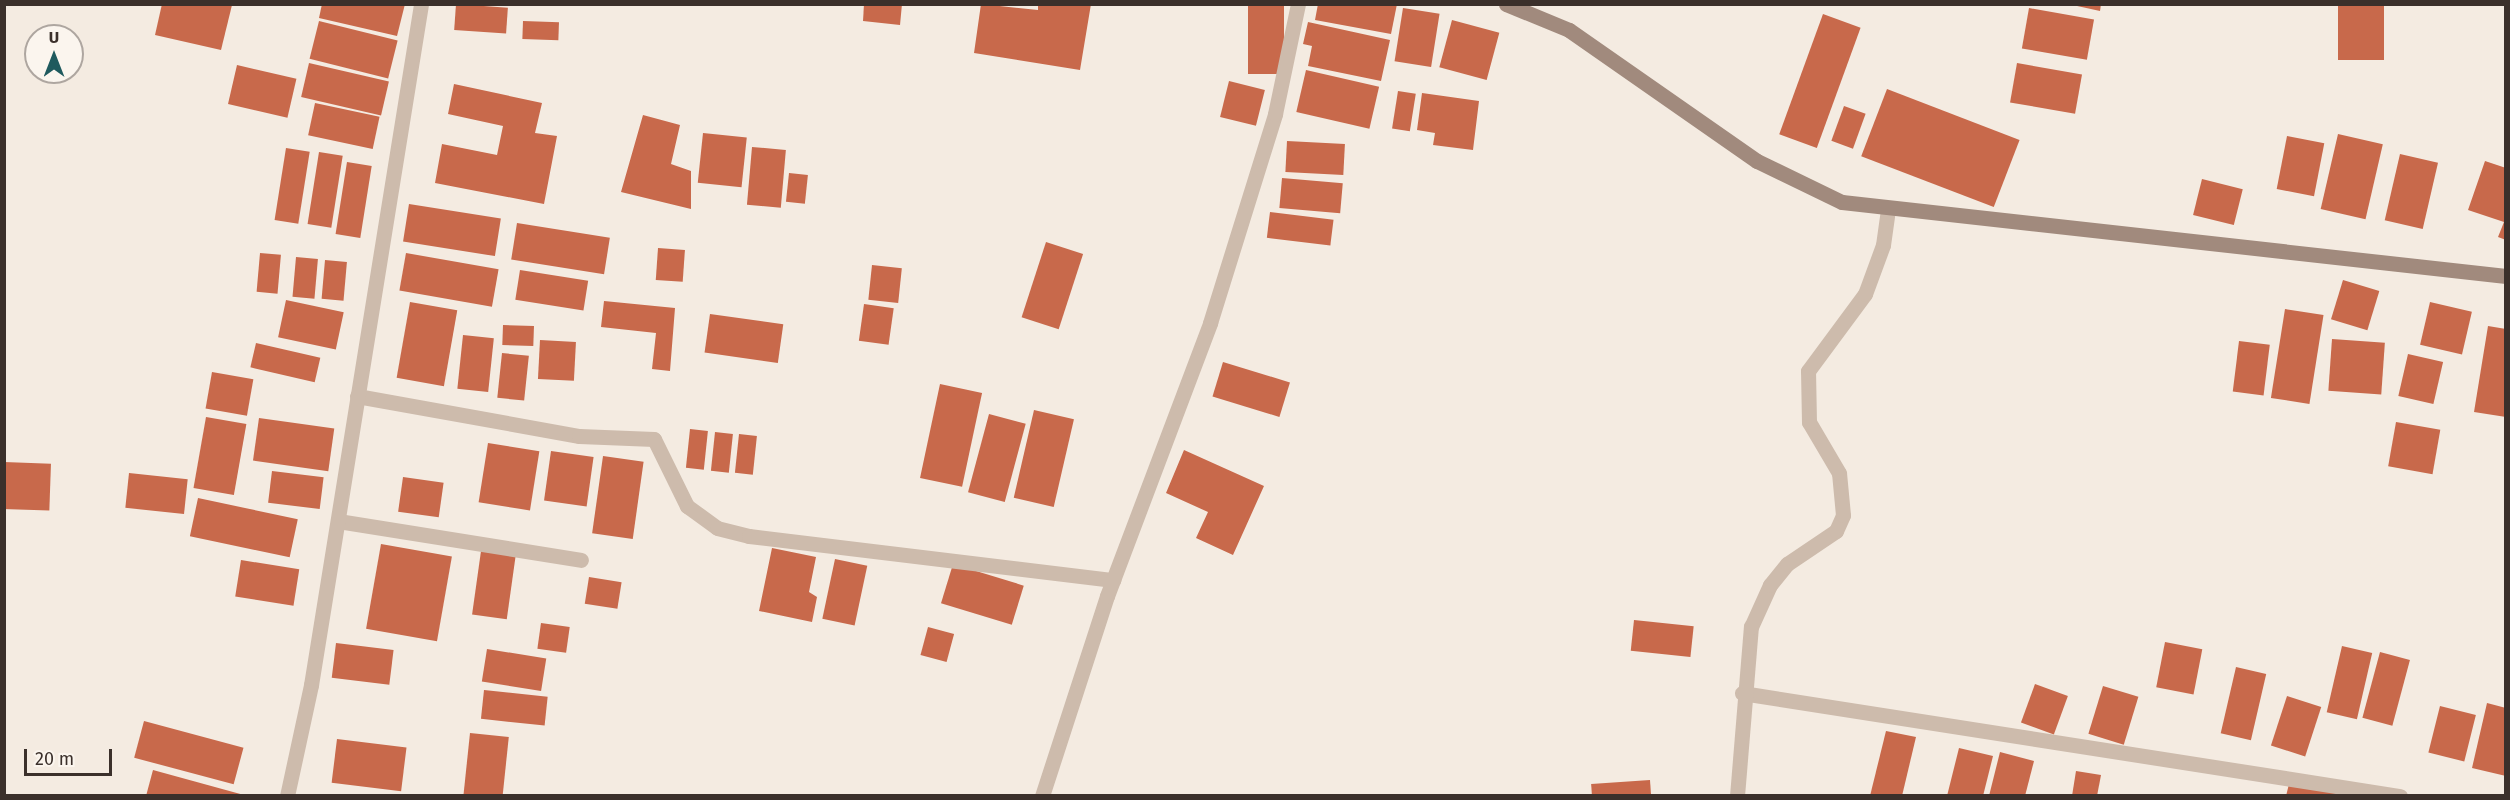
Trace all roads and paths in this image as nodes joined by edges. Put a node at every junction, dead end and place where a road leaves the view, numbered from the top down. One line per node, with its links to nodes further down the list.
1 (421, 4): 6 (street)
2 (1298, 4): 9 (street)
3 (1506, 4): 4 (street)
4 (1888, 211): 5 (street); 10 (street)
5 (2505, 276)
6 (357, 396): 7 (street); 9 (street)
7 (338, 521): 8 (street); 11 (street)
8 (581, 560)
9 (1113, 580): 12 (street)
10 (1742, 693): 13 (street); 14 (street)
11 (287, 795)
12 (1042, 795)
13 (1737, 795)
14 (2400, 795)

